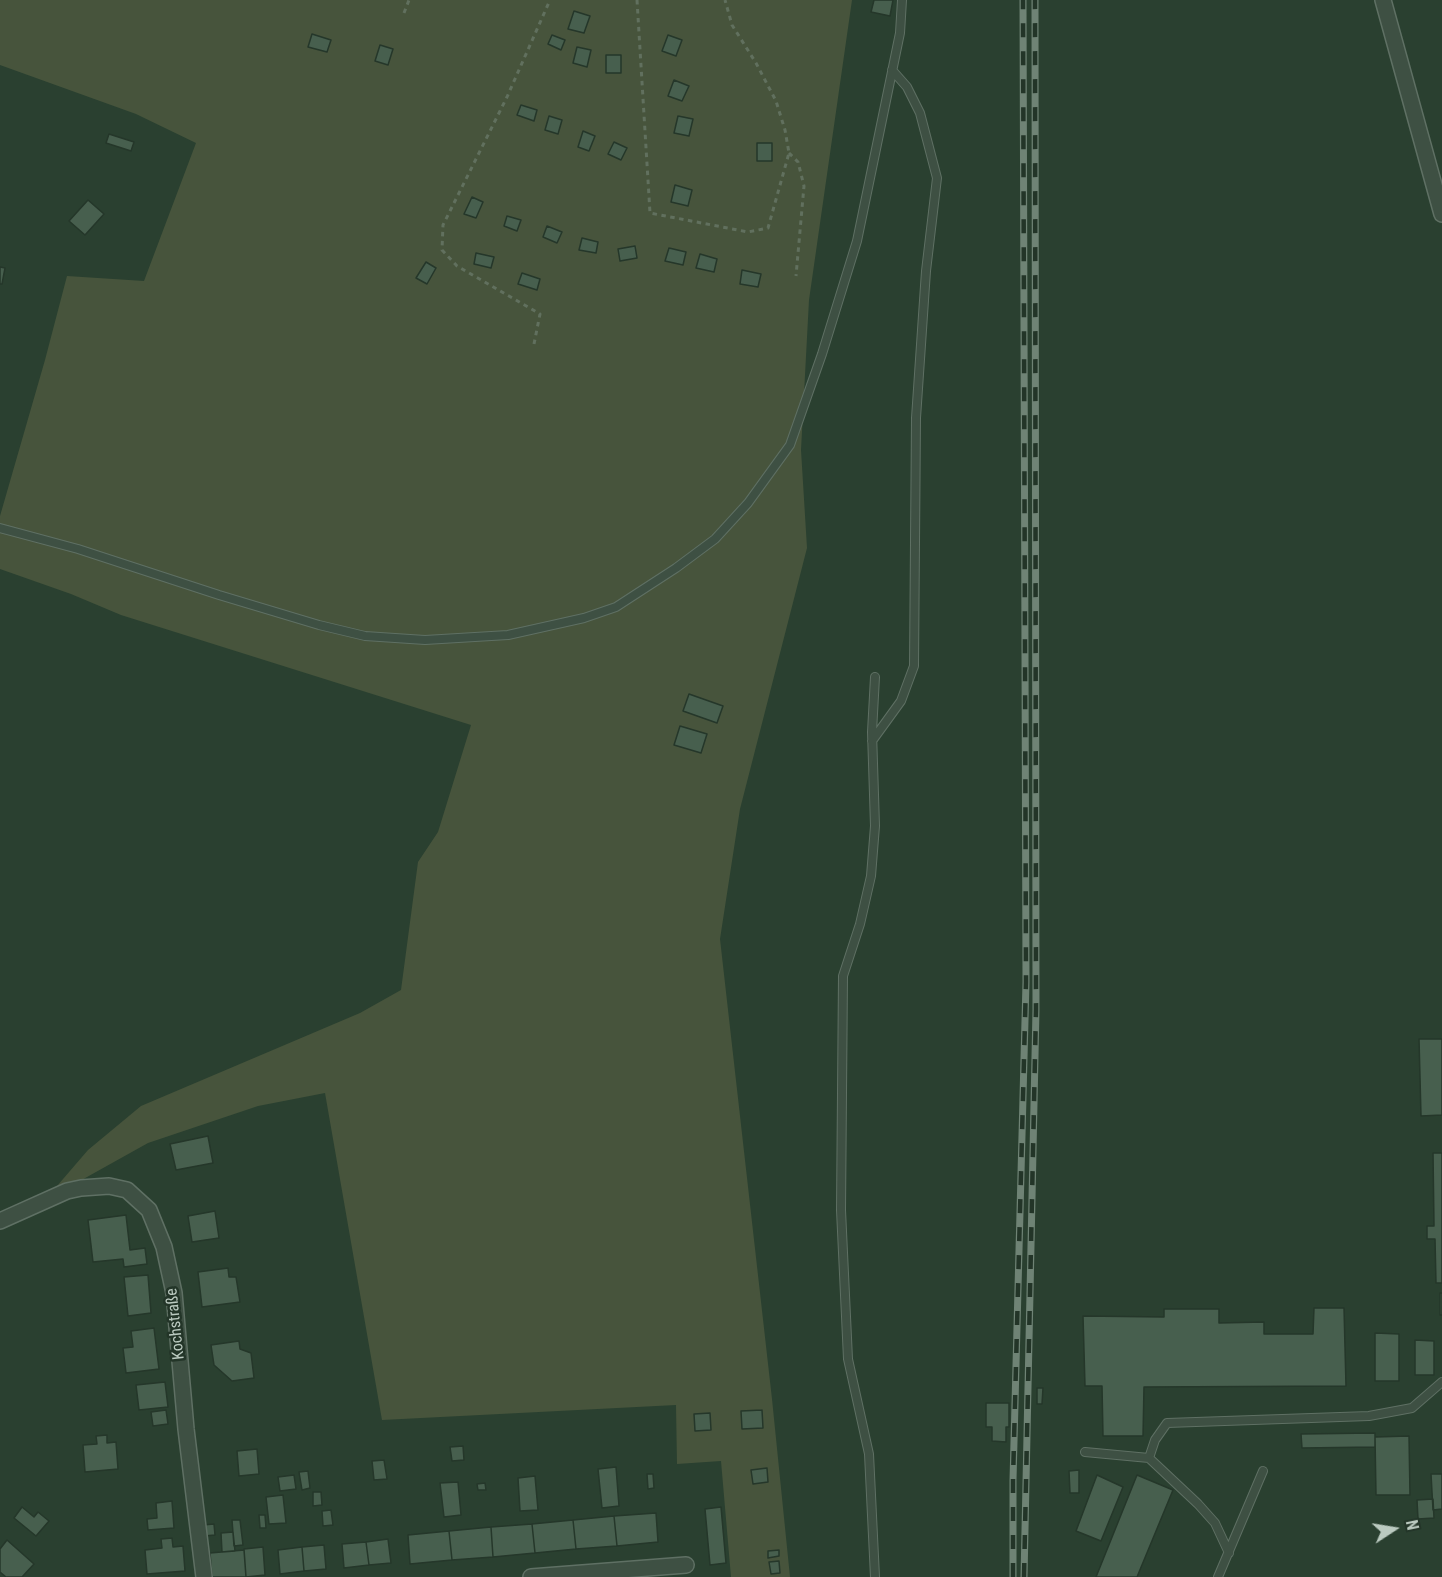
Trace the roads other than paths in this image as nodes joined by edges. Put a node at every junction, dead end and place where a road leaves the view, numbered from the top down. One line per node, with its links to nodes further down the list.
1 (902, 0): 3 (lane)
2 (1383, 0): 4 (street)
3 (892, 70): 5 (lane); 7 (lane)
4 (1442, 214)
5 (0, 528)
6 (875, 678): 7 (lane)
7 (872, 741): 17 (lane)
8 (0, 1221): 15 (street, Kochstraße)
9 (1442, 1382): 11 (lane)
10 (1085, 1452): 11 (lane)
11 (1149, 1458): 13 (lane)
12 (1263, 1471): 13 (lane)
13 (1228, 1552): 18 (lane)
14 (686, 1565): 16 (street)
15 (204, 1577)
16 (531, 1577)
17 (875, 1577)
18 (1218, 1577)

